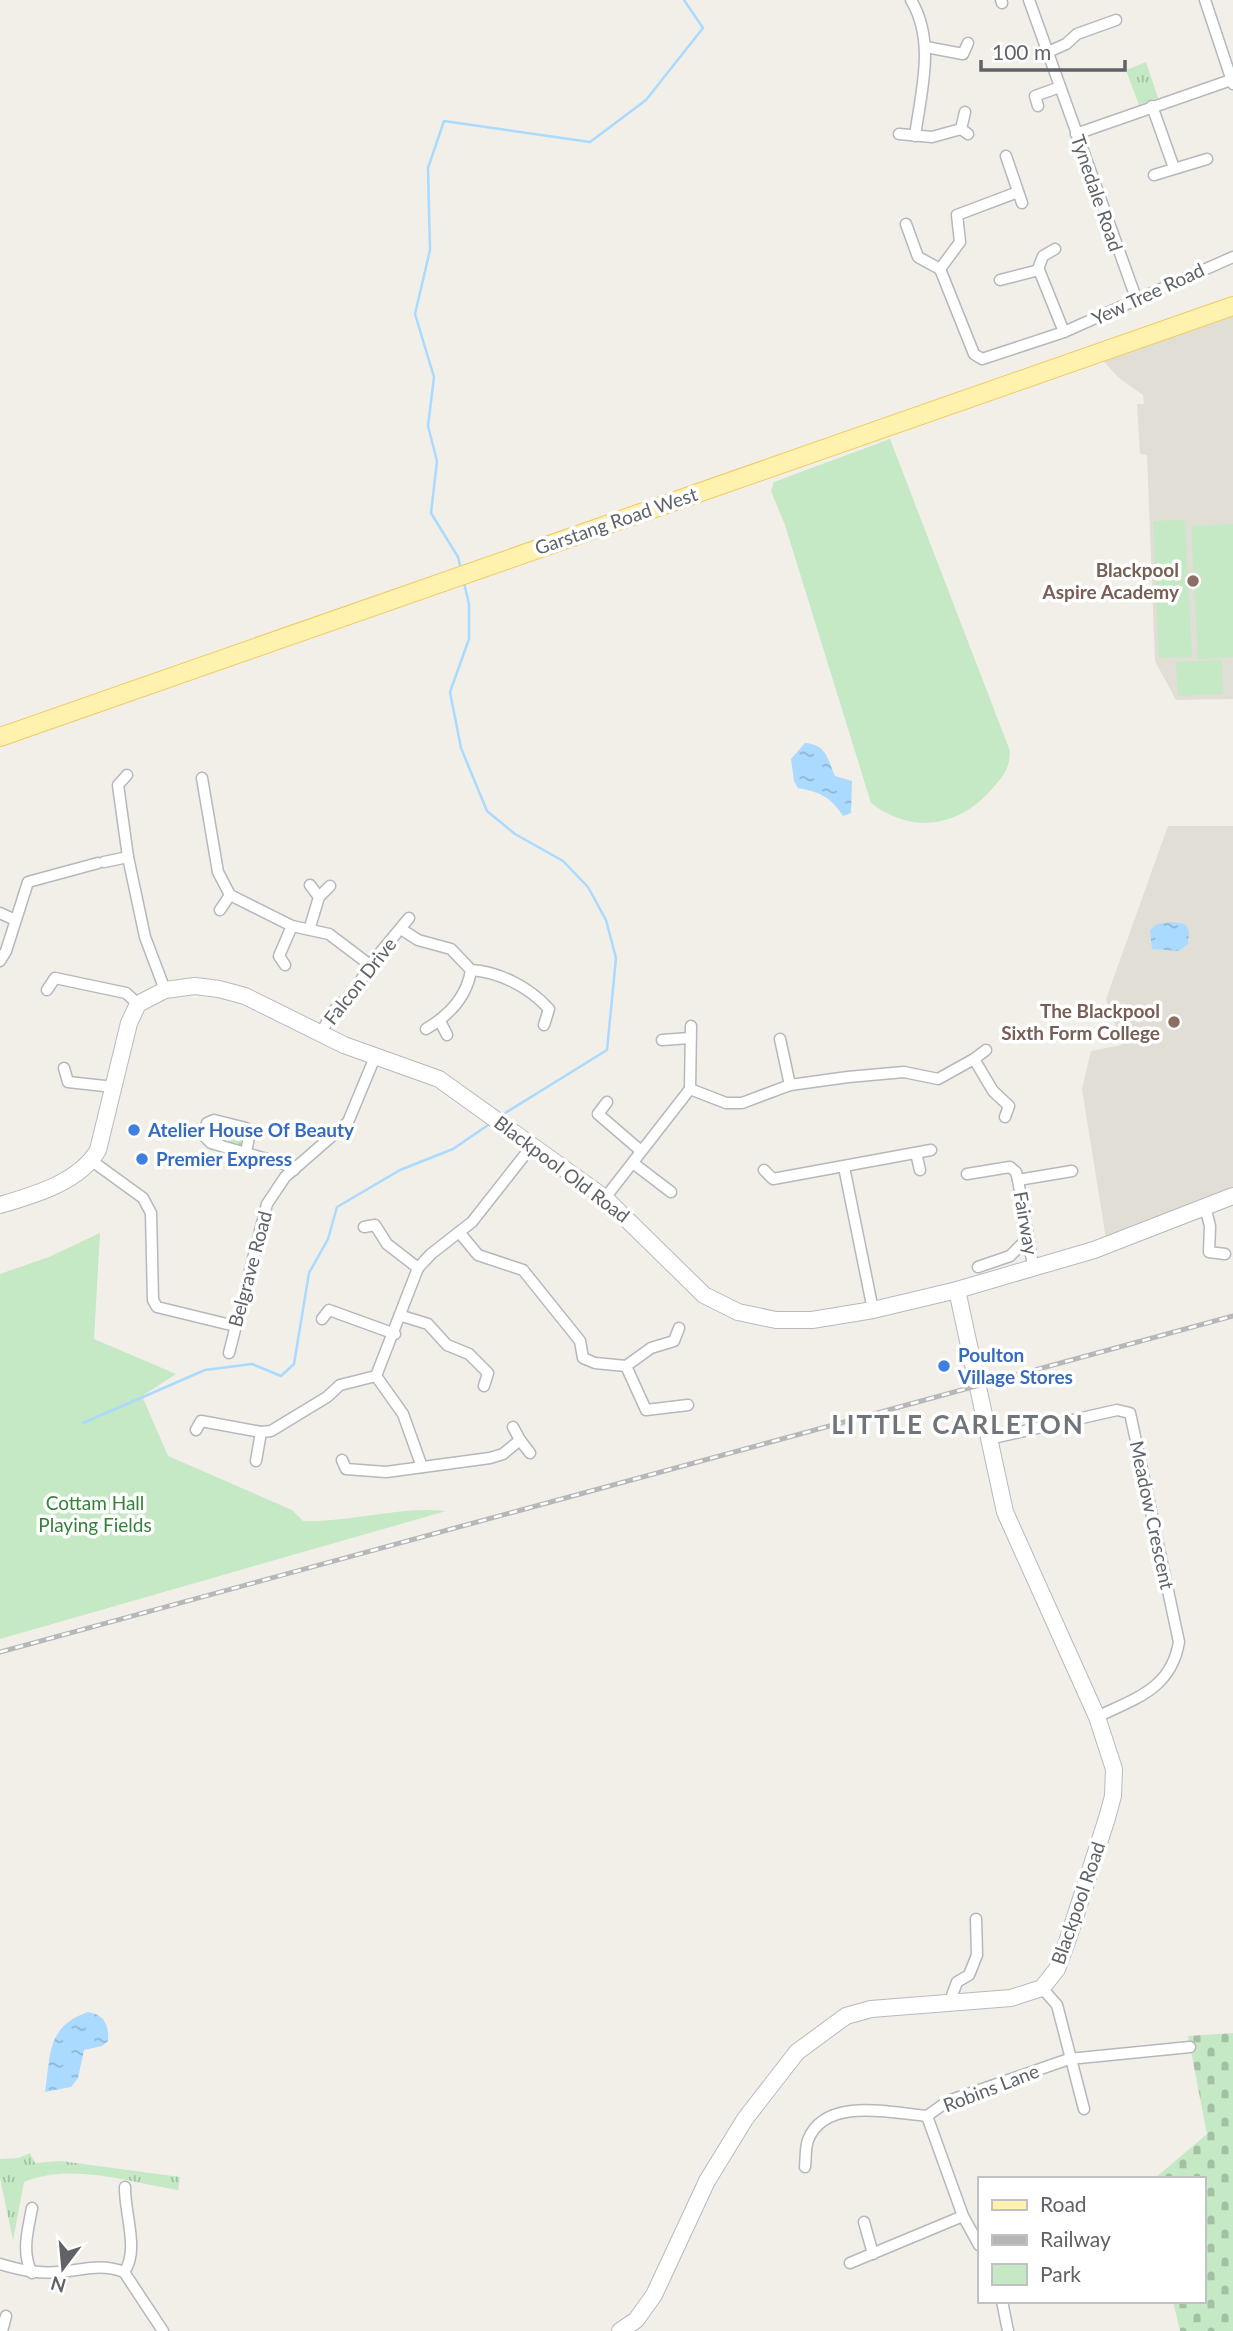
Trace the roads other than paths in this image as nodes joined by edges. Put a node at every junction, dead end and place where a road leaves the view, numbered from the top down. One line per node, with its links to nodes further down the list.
1 (911, 0): 6 (street)
2 (1029, 0): 7 (street, Tynedale Road)
3 (1205, 0): 10 (street)
4 (1113, 25): 7 (street)
5 (968, 43): 8 (street)
6 (926, 47): 8 (street); 17 (street)
7 (1048, 52): 11 (street, Tynedale Road)
8 (963, 54): 9 (street)
9 (968, 66)
10 (1232, 82): 13 (street)
11 (1060, 87): 12 (street); 16 (street, Tynedale Road)
12 (1038, 106)
13 (1152, 106): 16 (street); 20 (street)
14 (965, 112): 17 (street)
15 (900, 134): 17 (street)
16 (1076, 134): 28 (street, Tynedale Road)
17 (915, 135)
18 (1006, 156): 25 (street)
19 (1207, 159): 20 (street)
20 (1174, 168): 21 (street)
21 (1154, 175)
22 (906, 225): 25 (street)
23 (1055, 249): 26 (street)
24 (1233, 257): 28 (street, Yew Tree Road)
25 (940, 269): 30 (street, Yew Tree Road)
26 (1038, 269): 27 (street); 30 (street)
27 (1000, 280)
28 (1136, 298): 30 (street, Yew Tree Road)
29 (1233, 306): 31 (main road, Garstang Road West)
30 (1064, 332)
31 (0, 737)
32 (127, 775): 34 (street)
33 (202, 778): 36 (street)
34 (118, 785): 35 (street); 38 (street)
35 (106, 787)
36 (212, 840): 37 (street); 41 (street)
37 (225, 842)
38 (128, 858): 46 (street); 55 (street)
39 (310, 885): 42 (street)
40 (330, 886): 42 (street)
41 (230, 895): 43 (street); 47 (street)
42 (319, 897): 48 (street)
43 (220, 910)
44 (0, 913): 46 (street)
45 (409, 918): 49 (street, Falcon Drive)
46 (15, 920): 51 (street)
47 (292, 926): 48 (street); 50 (street)
48 (310, 928): 52 (street)
49 (401, 929): 52 (street, Falcon Drive); 53 (street, Falcon Drive)
50 (266, 959)
51 (0, 961)
52 (370, 965): 61 (street, Falcon Drive)
53 (471, 970): 57 (street); 58 (street, Falcon Drive)
54 (47, 990): 56 (street)
55 (165, 990): 56 (main road, Blackpool Old Road); 61 (main road, Blackpool Old Road)
56 (138, 1004): 71 (main road)
57 (440, 1021): 60 (street); 62 (street)
58 (544, 1025)
59 (691, 1026): 63 (street)
60 (426, 1030)
61 (321, 1034): 67 (main road, Blackpool Old Road)
62 (447, 1035)
63 (690, 1038): 65 (street); 72 (street)
64 (780, 1039): 70 (street)
65 (662, 1040)
66 (986, 1050): 68 (street)
67 (375, 1057): 77 (main road, Blackpool Old Road); 85 (street, Belgrave Road)
68 (974, 1059): 70 (street); 74 (street)
69 (64, 1068): 71 (street)
70 (790, 1085): 72 (street)
71 (114, 1087): 82 (main road)
72 (690, 1089): 79 (street)
73 (607, 1102): 75 (street)
74 (1011, 1108)
75 (598, 1114): 76 (street); 79 (street)
76 (586, 1118)
77 (531, 1147): 93 (main road, Blackpool Old Road); 97 (street)
78 (931, 1150): 81 (street)
79 (640, 1151): 83 (street)
80 (246, 1152): 85 (street)
81 (916, 1153): 84 (street); 86 (street)
82 (92, 1161): 94 (main road); 107 (street)
83 (633, 1163): 91 (street); 93 (street)
84 (844, 1167): 87 (street); 105 (street)
85 (294, 1170): 107 (street, Belgrave Road)
86 (920, 1170)
87 (764, 1171)
88 (1072, 1171): 90 (street, Fairway)
89 (967, 1174): 90 (street, Fairway)
90 (1018, 1180): 98 (street, Fairway)
91 (671, 1192)
92 (1233, 1196): 95 (main road, Blackpool Old Road)
93 (605, 1198): 105 (main road, Blackpool Old Road)
94 (0, 1205)
95 (1205, 1207): 99 (street); 100 (main road, Blackpool Old Road)
96 (374, 1223): 102 (street)
97 (458, 1232): 102 (street); 111 (street)
98 (1028, 1238): 100 (street, Fairway); 101 (street)
99 (1225, 1254)
100 (1033, 1266): 103 (main road, Blackpool Old Road)
101 (978, 1267)
102 (418, 1268): 106 (street)
103 (957, 1290): 105 (main road, Blackpool Old Road); 120 (main road, Blackpool Road)
104 (329, 1298): 109 (street)
105 (873, 1310)
106 (401, 1316): 109 (street); 115 (street)
107 (235, 1326): 110 (street, Belgrave Road)
108 (679, 1328): 112 (street)
109 (395, 1334): 114 (street)
110 (229, 1353)
111 (583, 1358): 112 (street); 113 (street)
112 (626, 1366): 116 (street)
113 (572, 1367)
114 (376, 1376): 119 (street); 124 (street)
115 (484, 1386)
116 (688, 1405)
117 (199, 1420): 119 (street)
118 (513, 1426): 121 (street)
119 (261, 1432): 123 (street)
120 (989, 1439): 126 (main road, Blackpool Road); 126 (street, Meadow Crescent)
121 (520, 1440): 122 (street); 124 (street)
122 (530, 1453)
123 (257, 1461)
124 (422, 1468): 125 (street)
125 (341, 1481)
126 (1097, 1717): 128 (main road, Blackpool Road)
127 (976, 1919): 129 (street)
128 (1042, 1988): 129 (main road, Blackpool Road); 131 (street)
129 (950, 2001): 149 (main road, Blackpool Road)
130 (1189, 2047): 131 (street, Robins Lane)
131 (1069, 2059): 132 (street); 133 (street, Robins Lane)
132 (1084, 2109)
133 (927, 2116): 134 (street); 137 (street, Robins Lane)
134 (805, 2167)
135 (125, 2187): 143 (street)
136 (32, 2208): 144 (street)
137 (964, 2216): 139 (street, Robins Lane); 140 (street)
138 (864, 2222): 140 (street)
139 (978, 2243)
140 (873, 2254): 141 (street)
141 (850, 2263)
142 (0, 2264): 144 (street)
143 (124, 2272): 144 (street); 148 (street)
144 (32, 2273)
145 (1002, 2303): 150 (street)
146 (6, 2316): 147 (street)
147 (2, 2331)
148 (163, 2331)
149 (620, 2331)
150 (1008, 2331)

